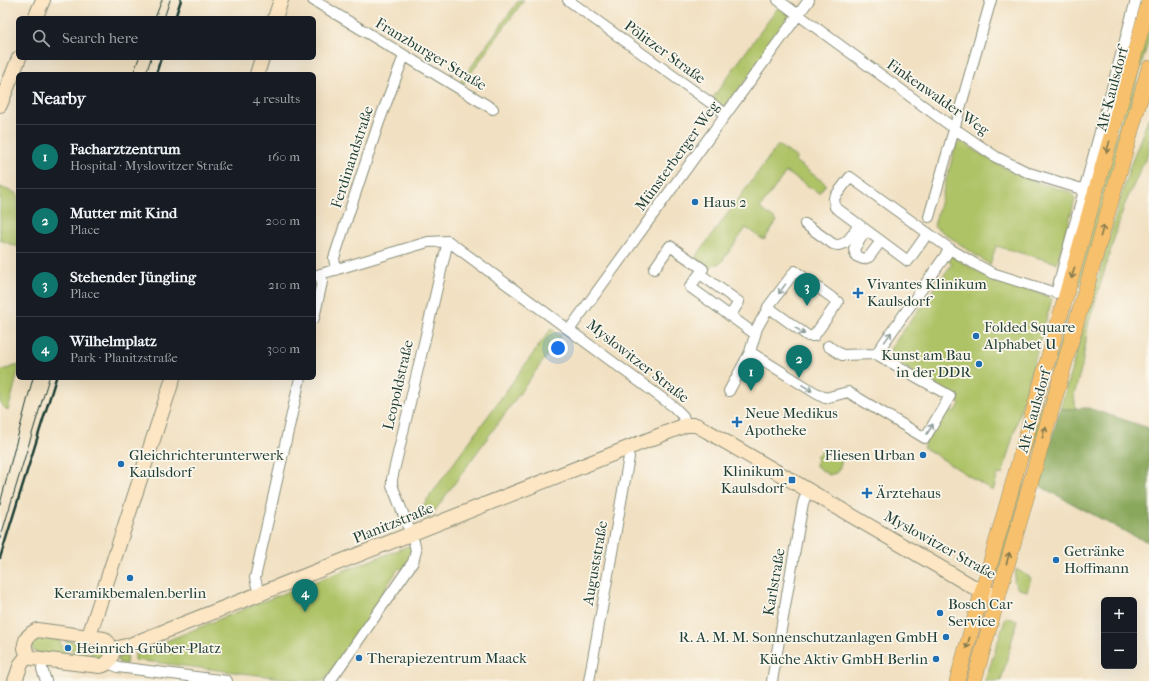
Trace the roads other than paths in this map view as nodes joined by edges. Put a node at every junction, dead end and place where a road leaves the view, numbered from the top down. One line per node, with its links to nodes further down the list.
1 (43, 0): 12 (street)
2 (280, 0): 13 (street)
3 (312, 0): 14 (street, Franzburger Straße)
4 (568, 0): 21 (street, Pölitzer Straße)
5 (778, 0): 10 (street, Finkenwalder Weg)
6 (809, 0): 11 (street, Münsterberger Weg)
7 (991, 0): 22 (street)
8 (1136, 0): 23 (street, Alt-Kaulsdorf)
9 (1149, 2): 23 (main road, Alt-Kaulsdorf, one-way to 23)
10 (791, 4): 11 (street, Finkenwalder Weg)
11 (799, 15): 21 (street, Münsterberger Weg); 22 (street, Finkenwalder Weg)
12 (36, 16)
13 (276, 16)
14 (404, 56): 20 (street, Franzburger Straße); 32 (street, Ferdinandstraße)
15 (18, 60): 19 (street)
16 (261, 60): 18 (street)
17 (1149, 68): 52 (main road, Alt-Kaulsdorf, one-way to 17)
18 (258, 72)
19 (0, 105)
20 (493, 109)
21 (726, 114): 38 (street, Münsterberger Weg)
22 (955, 129): 23 (street, Finkenwalder Weg); 24 (street)
23 (1090, 191): 30 (street, Alt-Kaulsdorf); 50 (main road, Alt-Kaulsdorf, one-way to 50)
24 (929, 217)
25 (805, 224): 26 (street)
26 (862, 227): 27 (street); 29 (street); 29 (street)
27 (928, 232): 29 (street); 30 (street)
28 (448, 241): 32 (street); 38 (street, Myslowitzer Straße); 49 (street, Leopoldstraße)
29 (881, 241)
30 (950, 249): 42 (street, one-way to 30)
31 (654, 269): 33 (street)
32 (336, 270): 34 (street)
33 (700, 274): 37 (street); 37 (street)
34 (317, 275): 36 (street)
35 (768, 308): 39 (street); 40 (street, one-way to 40); 40 (street, one-way to 35)
36 (316, 309)
37 (730, 316): 39 (street)
38 (569, 330): 46 (street, Myslowitzer Straße)
39 (756, 334): 41 (street)
40 (814, 336): 42 (street)
41 (750, 352): 42 (street, one-way to 42); 45 (street)
42 (876, 354)
43 (172, 380): 53 (street)
44 (300, 380): 51 (street)
45 (729, 391)
46 (686, 425): 47 (street, Planitzstraße); 48 (street, Myslowitzer Straße)
47 (626, 450): 49 (street, Planitzstraße); 61 (street, Auguststraße)
48 (808, 490): 50 (street, Myslowitzer Straße); 62 (street, Karlstraße)
49 (412, 534): 51 (street, Planitzstraße); 60 (street)
50 (982, 592): 52 (street, Myslowitzer Straße); 63 (main road, Alt-Kaulsdorf, one-way to 63)
51 (258, 595): 55 (street, Planitzstraße)
52 (998, 595): 64 (main road, Alt-Kaulsdorf)
53 (89, 636): 54 (street); 55 (street)
54 (28, 655): 56 (street); 57 (street)
55 (110, 657): 56 (street); 59 (street)
56 (43, 660): 58 (street)
57 (15, 681)
58 (46, 681)
59 (227, 681)
60 (330, 681)
61 (589, 681)
62 (772, 681)
63 (957, 681)
64 (974, 681)

